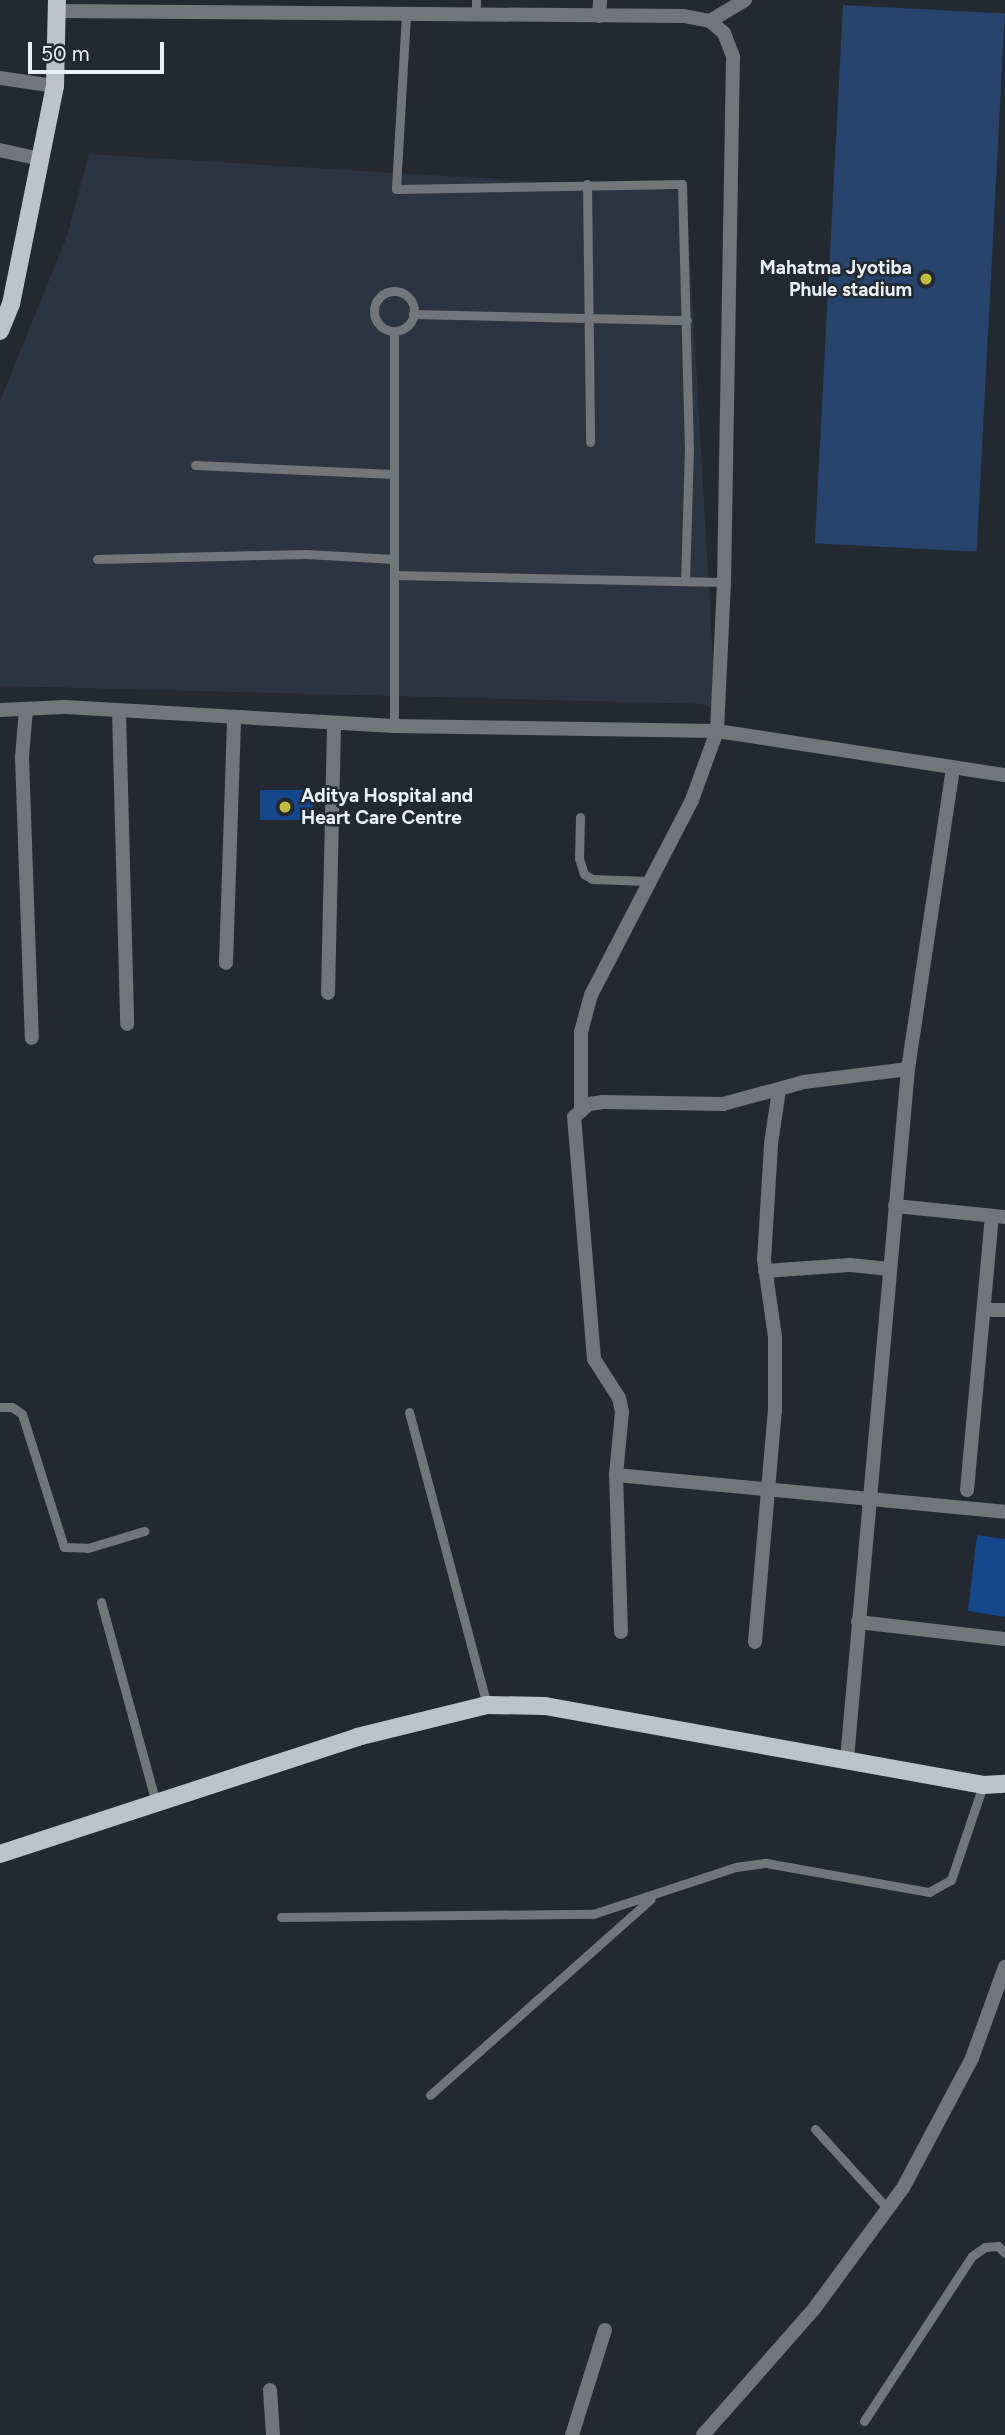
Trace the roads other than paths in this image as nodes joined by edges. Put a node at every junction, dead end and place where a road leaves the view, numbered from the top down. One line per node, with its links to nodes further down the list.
1 (600, 0): 6 (street)
2 (745, 0): 7 (street)
3 (57, 5): 5 (street); 9 (main road)
4 (476, 7): 5 (street); 6 (street)
5 (406, 14): 12 (lane)
6 (599, 16): 7 (street)
7 (710, 21): 25 (street)
8 (0, 78): 9 (street)
9 (55, 86): 11 (main road)
10 (0, 150): 11 (street)
11 (40, 159): 16 (main road)
12 (587, 184): 14 (lane); 15 (lane)
13 (414, 314): 14 (lane); 17 (lane); 17 (lane)
14 (590, 318): 15 (lane); 18 (lane)
15 (687, 320): 24 (lane)
16 (0, 331)
17 (394, 331): 20 (lane)
18 (590, 442)
19 (195, 466): 20 (lane)
20 (394, 474): 22 (lane)
21 (97, 559): 22 (lane)
22 (394, 559): 23 (lane)
23 (394, 575): 24 (lane); 31 (lane)
24 (685, 581): 25 (lane)
25 (724, 582): 32 (street)
26 (26, 709): 27 (street); 28 (street); 40 (street)
27 (0, 710)
28 (118, 710): 29 (street); 39 (street)
29 (234, 717): 30 (street); 37 (street)
30 (334, 723): 31 (street); 38 (street)
31 (394, 726): 32 (street)
32 (717, 731): 33 (street); 36 (street)
33 (953, 767): 34 (street); 41 (street)
34 (1005, 775)
35 (580, 817): 36 (lane)
36 (648, 881): 43 (street)
37 (226, 963)
38 (328, 993)
39 (127, 1024)
40 (32, 1038)
41 (908, 1069): 42 (street); 44 (street)
42 (779, 1090): 43 (street); 47 (street)
43 (581, 1109): 52 (street)
44 (895, 1206): 45 (street); 46 (street)
45 (998, 1216): 48 (street)
46 (890, 1269): 47 (street); 55 (street)
47 (765, 1271): 53 (street)
48 (984, 1310): 49 (street); 54 (street)
49 (1005, 1310)
50 (0, 1407): 57 (lane)
51 (409, 1412): 63 (lane)
52 (616, 1475): 53 (street); 60 (street)
53 (772, 1486): 55 (street); 62 (street)
54 (967, 1490)
55 (869, 1497): 56 (street); 59 (street)
56 (1005, 1512)
57 (144, 1531)
58 (101, 1602): 67 (lane)
59 (858, 1622): 61 (street); 64 (street)
60 (621, 1632)
61 (1005, 1639)
62 (755, 1642)
63 (487, 1705): 64 (main road); 67 (main road)
64 (847, 1759): 66 (main road)
65 (1005, 1784): 66 (main road)
66 (983, 1785): 69 (lane)
67 (156, 1805): 68 (main road)
68 (0, 1854)
69 (655, 1896): 70 (lane); 72 (lane)
70 (281, 1917)
71 (1005, 1966): 74 (street)
72 (430, 2095)
73 (815, 2129): 74 (lane)
74 (888, 2208): 81 (street)
75 (1005, 2253): 78 (lane)
76 (605, 2330): 80 (street)
77 (270, 2390): 79 (street)
78 (864, 2421)
79 (273, 2435)
80 (572, 2435)
81 (703, 2435)

